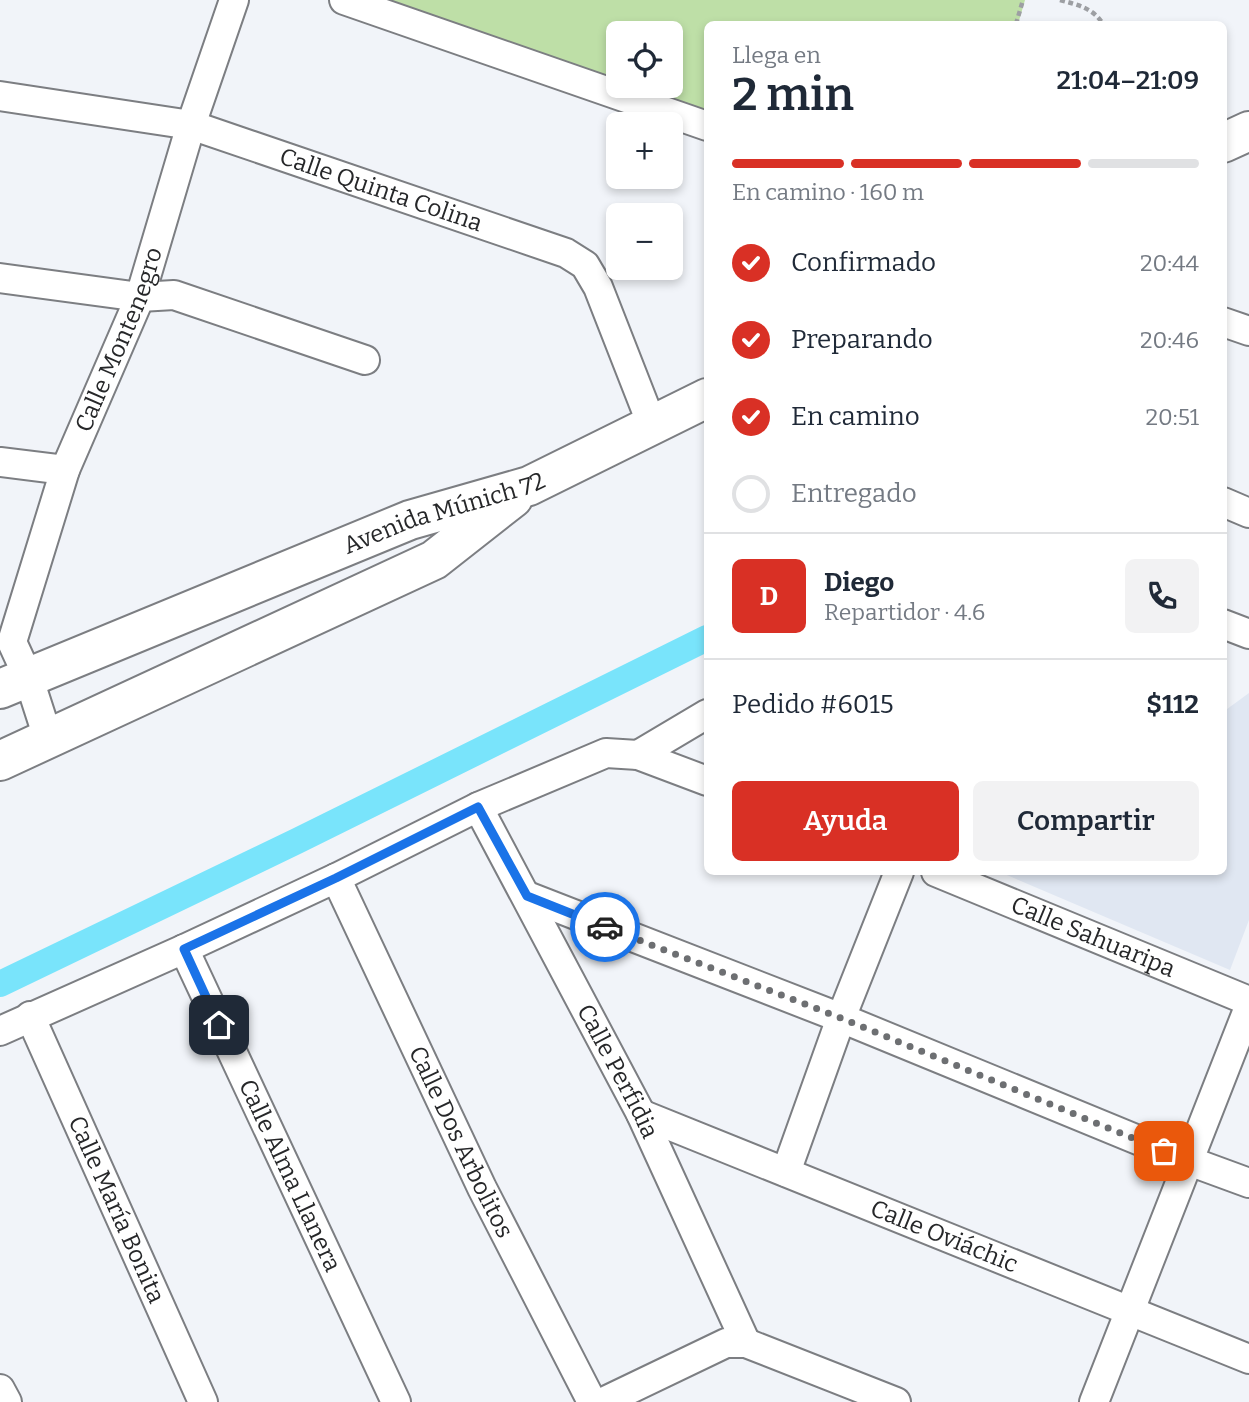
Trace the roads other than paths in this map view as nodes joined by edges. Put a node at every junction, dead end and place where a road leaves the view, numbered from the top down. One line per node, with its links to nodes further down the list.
1 (233, 0): 4 (street, Calle Montenegro)
2 (344, 0): 5 (street)
3 (0, 96): 4 (street, Calle Quinta Colina)
4 (191, 125): 9 (street, Calle Montenegro); 14 (street, Calle Quinta Colina)
5 (704, 125)
6 (1249, 131): 7 (main road)
7 (1227, 141)
8 (0, 278): 9 (street)
9 (140, 297): 12 (street); 16 (street, Calle Montenegro)
10 (1227, 323): 11 (street)
11 (1249, 331)
12 (365, 360)
13 (704, 399): 14 (main road)
14 (652, 425): 17 (main road)
15 (0, 461): 16 (street)
16 (65, 470): 22 (street, Calle Montenegro)
17 (529, 486): 23 (main road, Avenida Múnich 72); 25 (main road, Avenida Múnich 72)
18 (1227, 504): 19 (street)
19 (1249, 513)
20 (1227, 626): 21 (street)
21 (1249, 634)
22 (6, 641): 23 (street, Calle Montenegro)
23 (14, 684): 25 (street, Calle Montenegro)
24 (704, 716): 26 (street)
25 (48, 738): 27 (main road, Avenida Múnich 72)
26 (638, 755): 28 (street); 29 (street)
27 (0, 761)
28 (704, 780)
29 (478, 807): 32 (street); 33 (street, Calle Perfidia)
30 (898, 875): 38 (street)
31 (943, 875): 35 (street, Calle Sahuaripa)
32 (336, 878): 34 (street); 51 (street, Calle Dos Arbolitos)
33 (527, 896): 38 (street); 40 (street, Calle Perfidia)
34 (184, 949): 37 (street); 50 (street, Calle Alma Llanera)
35 (1249, 1001)
36 (1249, 1007): 41 (street)
37 (30, 1016): 39 (street); 49 (street, Calle María Bonita)
38 (841, 1018): 41 (street); 42 (street)
39 (0, 1031)
40 (641, 1114): 42 (street, Calle Oviáchic); 45 (street, Calle Perfidia)
41 (1189, 1161): 43 (street); 44 (street)
42 (786, 1172): 44 (street, Calle Oviáchic)
43 (1249, 1183)
44 (1129, 1311): 46 (street, Calle Oviáchic); 54 (street)
45 (746, 1343): 52 (street); 53 (street)
46 (1249, 1359)
47 (0, 1389): 48 (street)
48 (6, 1402)
49 (203, 1402)
50 (396, 1402)
51 (592, 1402)
52 (603, 1402)
53 (896, 1402)
54 (1094, 1402)

